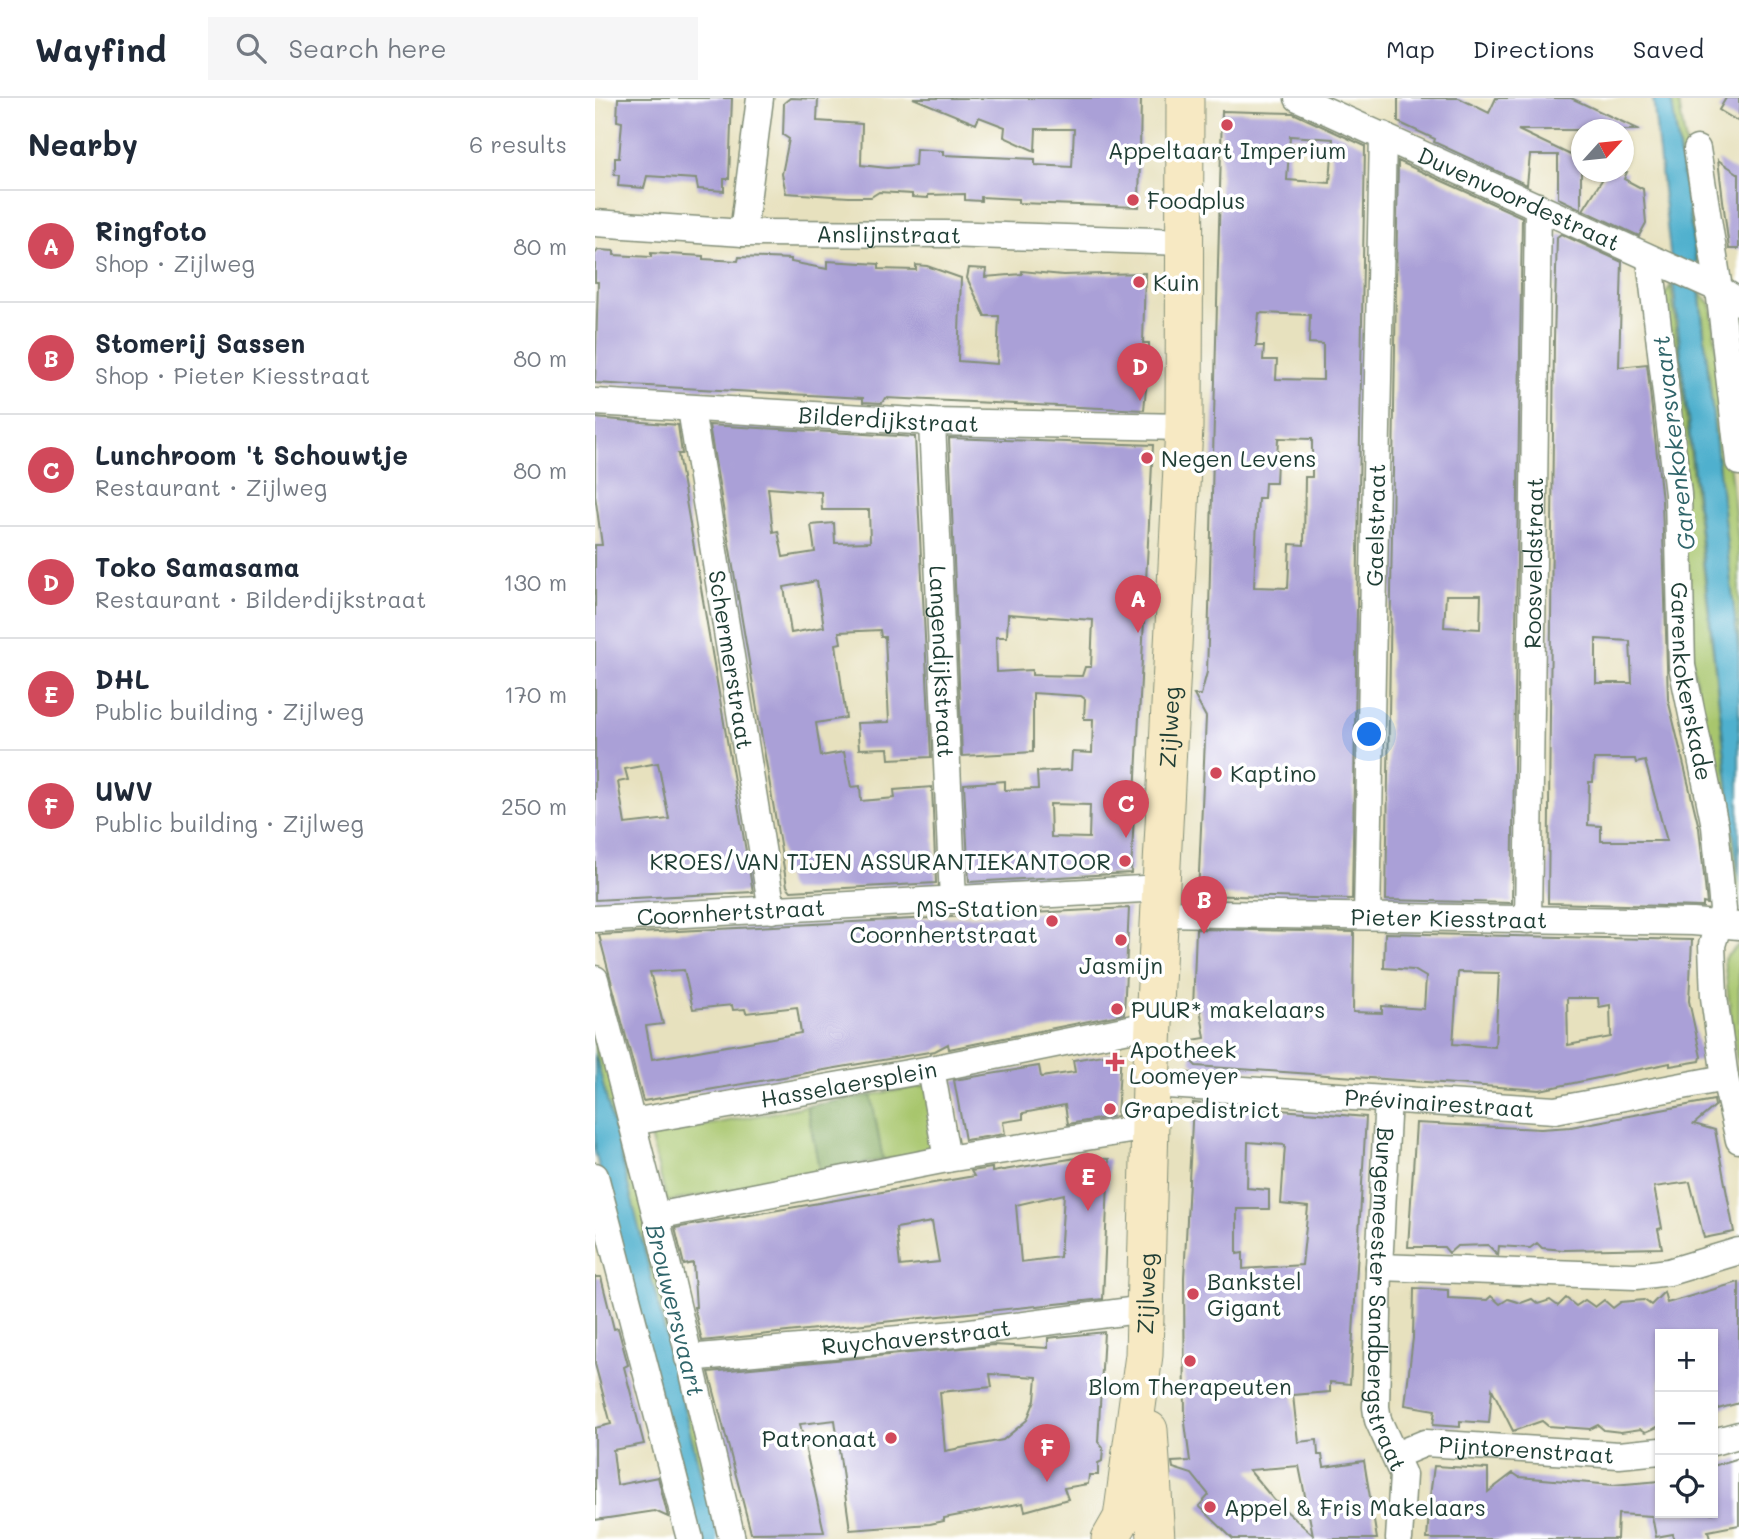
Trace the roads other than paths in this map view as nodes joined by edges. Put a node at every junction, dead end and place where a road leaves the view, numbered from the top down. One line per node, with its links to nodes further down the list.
1 (760, 98): 8 (street)
2 (1185, 98): 9 (main road, Zijlweg)
3 (1298, 98): 4 (street, Duvenvoordestraat)
4 (1383, 135): 6 (street, Duvenvoordestraat); 20 (street, Gaelstraat)
5 (1697, 149): 11 (street)
6 (1538, 206): 10 (street, Duvenvoordestraat); 22 (street, Roosveldstraat)
7 (595, 223): 8 (street, Anslijnstraat)
8 (743, 233): 9 (street, Anslijnstraat)
9 (1183, 242): 15 (main road, Zijlweg)
10 (1659, 264): 11 (street, Duvenvoordestraat); 23 (street, Garenkokerskade)
11 (1719, 290): 16 (street)
12 (595, 402): 13 (street, Bilderdijkstraat)
13 (691, 409): 14 (street, Bilderdijkstraat); 19 (street, Schermerstraat)
14 (932, 422): 15 (street, Bilderdijkstraat); 17 (street, Langendijkstraat)
15 (1184, 427): 18 (main road, Zijlweg)
16 (1739, 462)
17 (953, 900): 18 (street, Coornhertstraat); 19 (street, Coornhertstraat)
18 (1161, 901): 20 (street, Pieter Kiesstraat); 25 (main road, Zijlweg)
19 (772, 910): 21 (street, Coornhertstraat)
20 (1367, 915): 22 (street, Pieter Kiesstraat)
21 (595, 919)
22 (1528, 920): 23 (street, Pieter Kiesstraat)
23 (1730, 925): 27 (street, Garenkokerskade)
24 (595, 979): 30 (street)
25 (1154, 1027): 26 (street); 28 (main road, Zijlweg)
26 (932, 1069): 30 (street, Hasselaersplein); 33 (street, Hasselaersplein)
27 (1725, 1078): 29 (street, Prévinairestraat); 32 (street, Garenkokerskade)
28 (1151, 1084): 29 (street, Prévinairestraat); 31 (main road, Zijlweg)
29 (1388, 1098): 37 (street, Burgemeester Sandbergstraat)
30 (632, 1122): 35 (street)
31 (1149, 1127): 33 (street); 38 (main road, Zijlweg)
32 (1739, 1140)
33 (947, 1159): 35 (street)
34 (595, 1176): 46 (street)
35 (656, 1216): 40 (street)
36 (1739, 1251): 37 (street)
37 (1378, 1267): 44 (street, Burgemeester Sandbergstraat)
38 (1145, 1309): 39 (main road, Zijlweg); 40 (street, Ruychaverstraat)
39 (1144, 1356): 45 (main road, Zijlweg); 48 (main road, Zijlweg)
40 (688, 1358): 47 (street)
41 (1739, 1435): 42 (street)
42 (1718, 1441)
43 (1655, 1451): 44 (street, Pijntorenstraat)
44 (1396, 1455): 49 (street, Burgemeester Sandbergstraat)
45 (1114, 1538)
46 (690, 1539)
47 (732, 1539)
48 (1156, 1539)
49 (1399, 1539)

